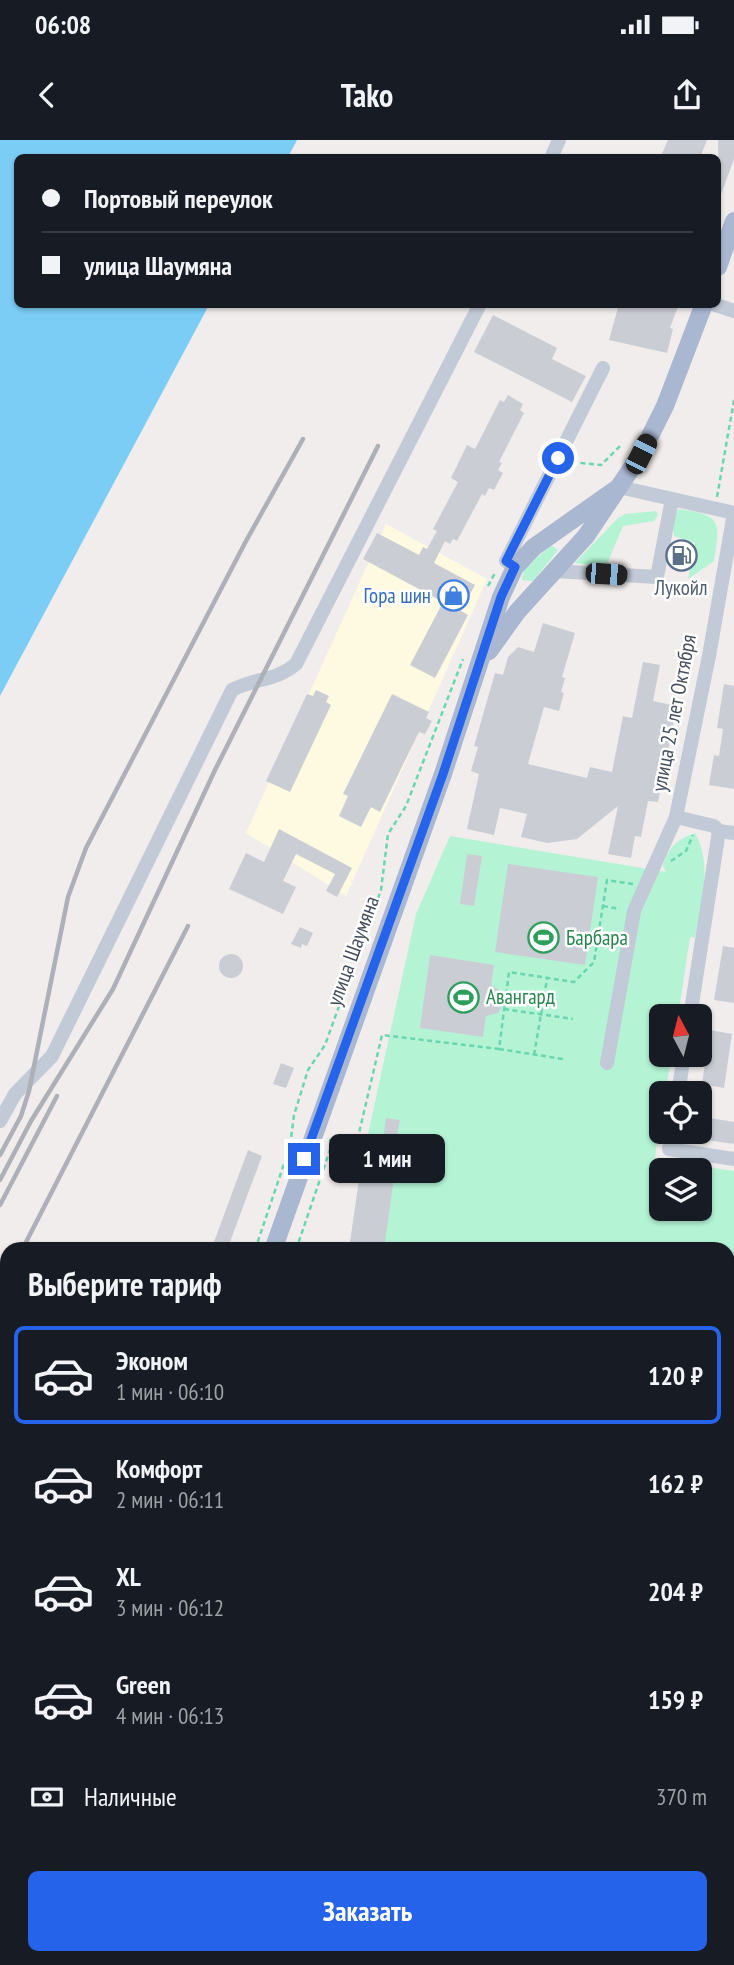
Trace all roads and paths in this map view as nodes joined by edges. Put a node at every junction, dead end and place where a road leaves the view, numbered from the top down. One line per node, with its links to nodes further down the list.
1 (734, 221): 2 (main road)
2 (721, 258)
3 (478, 308): 36 (street)
4 (702, 308): 9 (main road)
5 (603, 368): 8 (street)
6 (734, 400): 11 (path)
7 (620, 446): 8 (path)
8 (558, 458): 13 (street)
9 (619, 487): 10 (street); 13 (main road, улица Шаумяна); 14 (main road, улица Шаумяна)
10 (672, 499): 11 (street); 14 (street)
11 (714, 509): 12 (street)
12 (734, 513): 19 (street, улица 25 лет Октября)
13 (511, 564): 15 (main road); 16 (path); 18 (main road, улица Шаумяна)
14 (554, 571): 15 (main road, улица Шаумяна)
15 (537, 588): 18 (main road, улица Шаумяна)
16 (485, 595)
17 (467, 649): 41 (path)
18 (477, 669): 37 (main road, улица Шаумяна)
19 (676, 817): 20 (street, улица 25 лет Октября); 23 (street)
20 (696, 821): 21 (street, улица 25 лет Октября); 23 (path)
21 (719, 831): 22 (street, улица 25 лет Октября); 28 (street)
22 (734, 833)
23 (654, 860): 24 (street)
24 (643, 886): 25 (path); 26 (street)
25 (603, 906): 26 (path); 27 (path)
26 (634, 911): 35 (street)
27 (547, 978): 29 (path); 30 (path)
28 (692, 1004)
29 (504, 1009): 30 (path); 32 (path)
30 (541, 1014): 31 (path); 33 (path)
31 (573, 1019)
32 (499, 1049): 33 (path); 38 (path)
33 (534, 1055): 34 (path)
34 (563, 1059)
35 (607, 1063)
36 (0, 1121)
37 (312, 1137): 38 (path); 42 (main road, улица Шаумяна)
38 (333, 1141): 43 (path)
39 (670, 1144): 40 (street)
40 (734, 1159)
41 (259, 1242)
42 (276, 1242)
43 (299, 1242)

